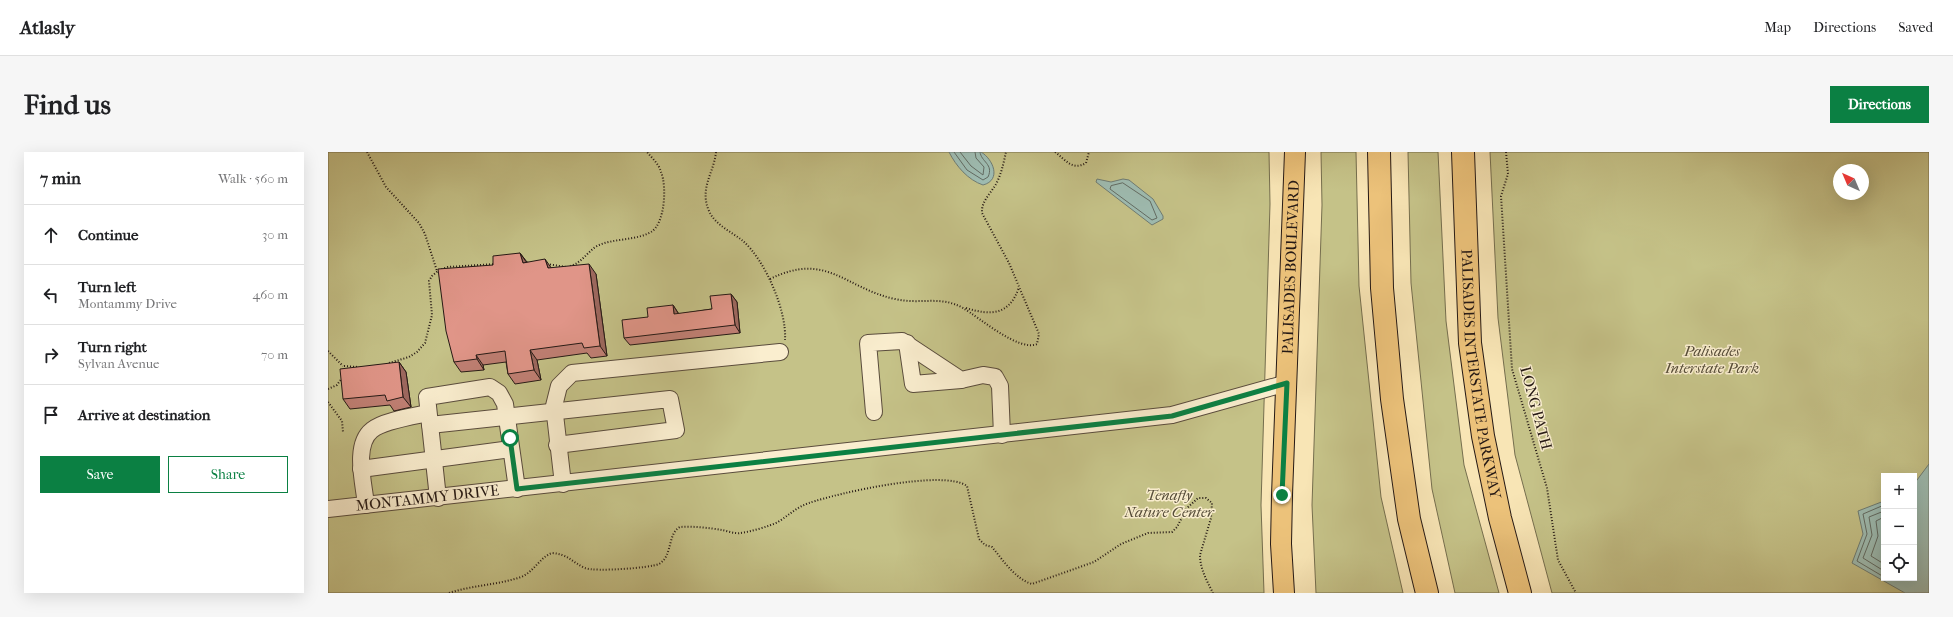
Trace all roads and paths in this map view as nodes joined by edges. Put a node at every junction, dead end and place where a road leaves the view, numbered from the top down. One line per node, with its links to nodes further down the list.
1 (367, 152): 13 (path)
2 (647, 152): 12 (path)
3 (716, 152): 14 (path)
4 (1006, 152): 15 (path)
5 (1056, 152): 6 (path)
6 (1089, 152)
7 (1295, 152): 26 (main road, PALISADES BOULEVARD)
8 (1379, 152): 47 (highway)
9 (1463, 152): 48 (highway, PALISADES INTERSTATE PARKWAY)
10 (1506, 152): 49 (path, LONG PATH)
11 (496, 264): 13 (path)
12 (545, 264)
13 (437, 271): 20 (path)
14 (770, 279): 16 (path); 19 (path)
15 (1019, 287): 16 (path); 16 (path)
16 (961, 307)
17 (907, 343): 25 (street); 25 (street); 30 (street)
18 (328, 351): 21 (path)
19 (780, 352): 29 (street)
20 (387, 364)
21 (344, 366): 22 (path); 23 (path)
22 (360, 367)
23 (344, 371)
24 (344, 376): 27 (path)
25 (961, 380): 34 (street)
26 (1287, 383): 34 (street, MONTAMMY DRIVE); 46 (main road, PALISADES BOULEVARD)
27 (328, 389)
28 (328, 402): 33 (path)
29 (555, 412): 31 (street); 35 (street); 35 (street)
30 (874, 412)
31 (508, 416): 32 (street); 32 (street); 36 (street)
32 (429, 419): 37 (street); 38 (street)
33 (343, 432)
34 (1002, 435): 39 (street, MONTAMMY DRIVE)
35 (558, 445): 39 (street)
36 (512, 449): 37 (street); 40 (street)
37 (433, 458): 38 (street); 41 (street)
38 (362, 469): 42 (street)
39 (562, 484): 40 (street, MONTAMMY DRIVE)
40 (517, 489): 41 (street, MONTAMMY DRIVE)
41 (438, 498): 42 (street, MONTAMMY DRIVE)
42 (366, 505): 43 (street, MONTAMMY DRIVE)
43 (328, 509)
44 (449, 593): 45 (path)
45 (1213, 593)
46 (1284, 593)
47 (1427, 593)
48 (1520, 593)
49 (1576, 593)

